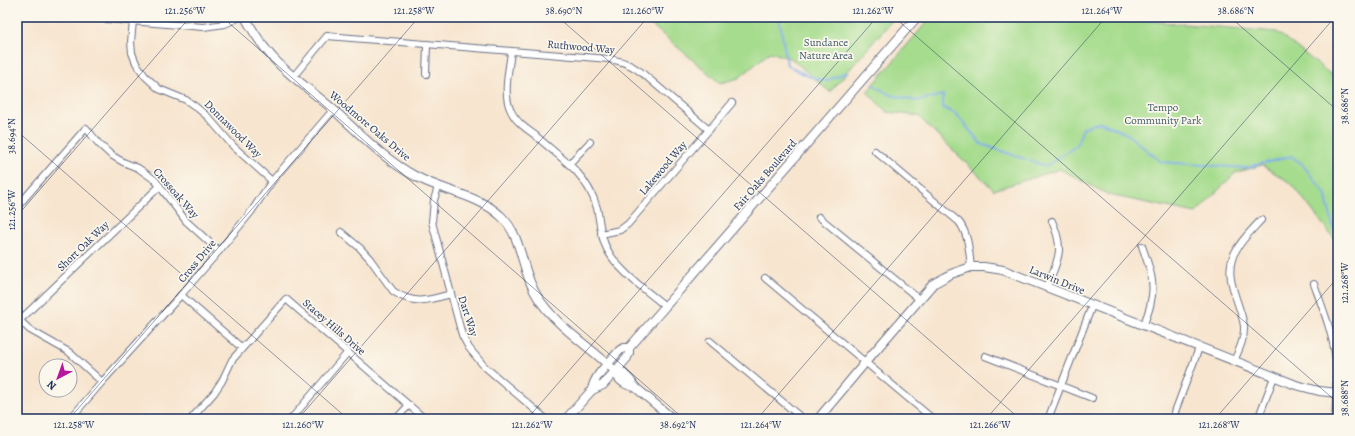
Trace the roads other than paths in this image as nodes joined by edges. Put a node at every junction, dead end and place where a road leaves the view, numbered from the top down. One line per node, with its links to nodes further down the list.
1 (82, 17): 5 (street)
2 (240, 17): 5 (street)
3 (245, 17): 9 (street, Woodmore Oaks Drive)
4 (917, 17): 34 (street, Fair Oaks Boulevard)
5 (132, 21): 16 (street, Donnawood Way)
6 (427, 44): 7 (street, Ruthwood Way); 8 (street); 9 (street, Ruthwood Way)
7 (511, 52): 12 (street, Ruthwood Way); 15 (street)
8 (426, 74)
9 (293, 77): 11 (street, Woodmore Oaks Drive)
10 (732, 103): 12 (street, Lakewood Way)
11 (333, 110): 16 (street, Cross Drive); 18 (street, Woodmore Oaks Drive)
12 (709, 130): 24 (street, Lakewood Way)
13 (590, 142): 15 (street)
14 (875, 151): 27 (street)
15 (569, 164): 24 (street)
16 (272, 181): 26 (street, Cross Drive)
17 (160, 186): 19 (street, Crossoak Way); 26 (street, Crossoak Way); 36 (street, Short Oak Way)
18 (438, 187): 31 (street, Dart Way); 46 (street, Woodmore Oaks Drive)
19 (17, 207)
20 (819, 217): 33 (street)
21 (1261, 220): 44 (street)
22 (1052, 221): 30 (street)
23 (341, 232): 31 (street)
24 (601, 234): 34 (street)
25 (1142, 246): 37 (street)
26 (219, 250): 32 (street, Cross Drive)
27 (971, 267): 30 (street, Larwin Drive); 33 (street, Larwin Drive)
28 (765, 278): 45 (street)
29 (1314, 284): 52 (street)
30 (1047, 287): 35 (street, Larwin Drive)
31 (451, 294): 60 (street, Dart Way)
32 (181, 295): 39 (street); 49 (street, Cross Drive)
33 (919, 299): 45 (street, Larwin Drive)
34 (665, 306): 40 (street, Fair Oaks Boulevard)
35 (1092, 306): 37 (street, Larwin Drive); 50 (street)
36 (18, 319): 49 (street)
37 (1143, 326): 41 (street, Larwin Drive)
38 (710, 341): 63 (street)
39 (242, 348): 42 (street, Stacey Hills Drive); 56 (street)
40 (629, 348): 46 (street, Fair Oaks Boulevard); 47 (street, Fair Oaks Boulevard)
41 (1199, 348): 44 (street, Larwin Drive); 67 (street)
42 (348, 352): 54 (street, Stacey Hills Drive); 57 (street)
43 (985, 356): 50 (street)
44 (1234, 361): 48 (street, Larwin Drive)
45 (865, 363): 64 (street, Larwin Drive); 65 (street)
46 (608, 364): 47 (street, Woodmore Oaks Drive); 51 (street, Fair Oaks Boulevard)
47 (615, 371): 51 (street, Fair Oaks Boulevard); 62 (street, Woodmore Oaks Drive)
48 (1274, 377): 52 (street, Larwin Drive); 68 (street)
49 (102, 382): 55 (street, Cross Drive)
50 (1061, 386): 53 (street); 66 (street)
51 (592, 390): 61 (street, Fair Oaks Boulevard)
52 (1337, 393): 69 (street)
53 (1092, 398)
54 (409, 404): 58 (street); 59 (street, Stacey Hills Drive)
55 (70, 419)
56 (191, 419)
57 (291, 419)
58 (396, 419)
59 (425, 419)
60 (546, 419)
61 (566, 419)
62 (673, 419)
63 (804, 419)
64 (818, 419)
65 (933, 419)
66 (1048, 419)
67 (1173, 419)
68 (1258, 419)
69 (1335, 419)

